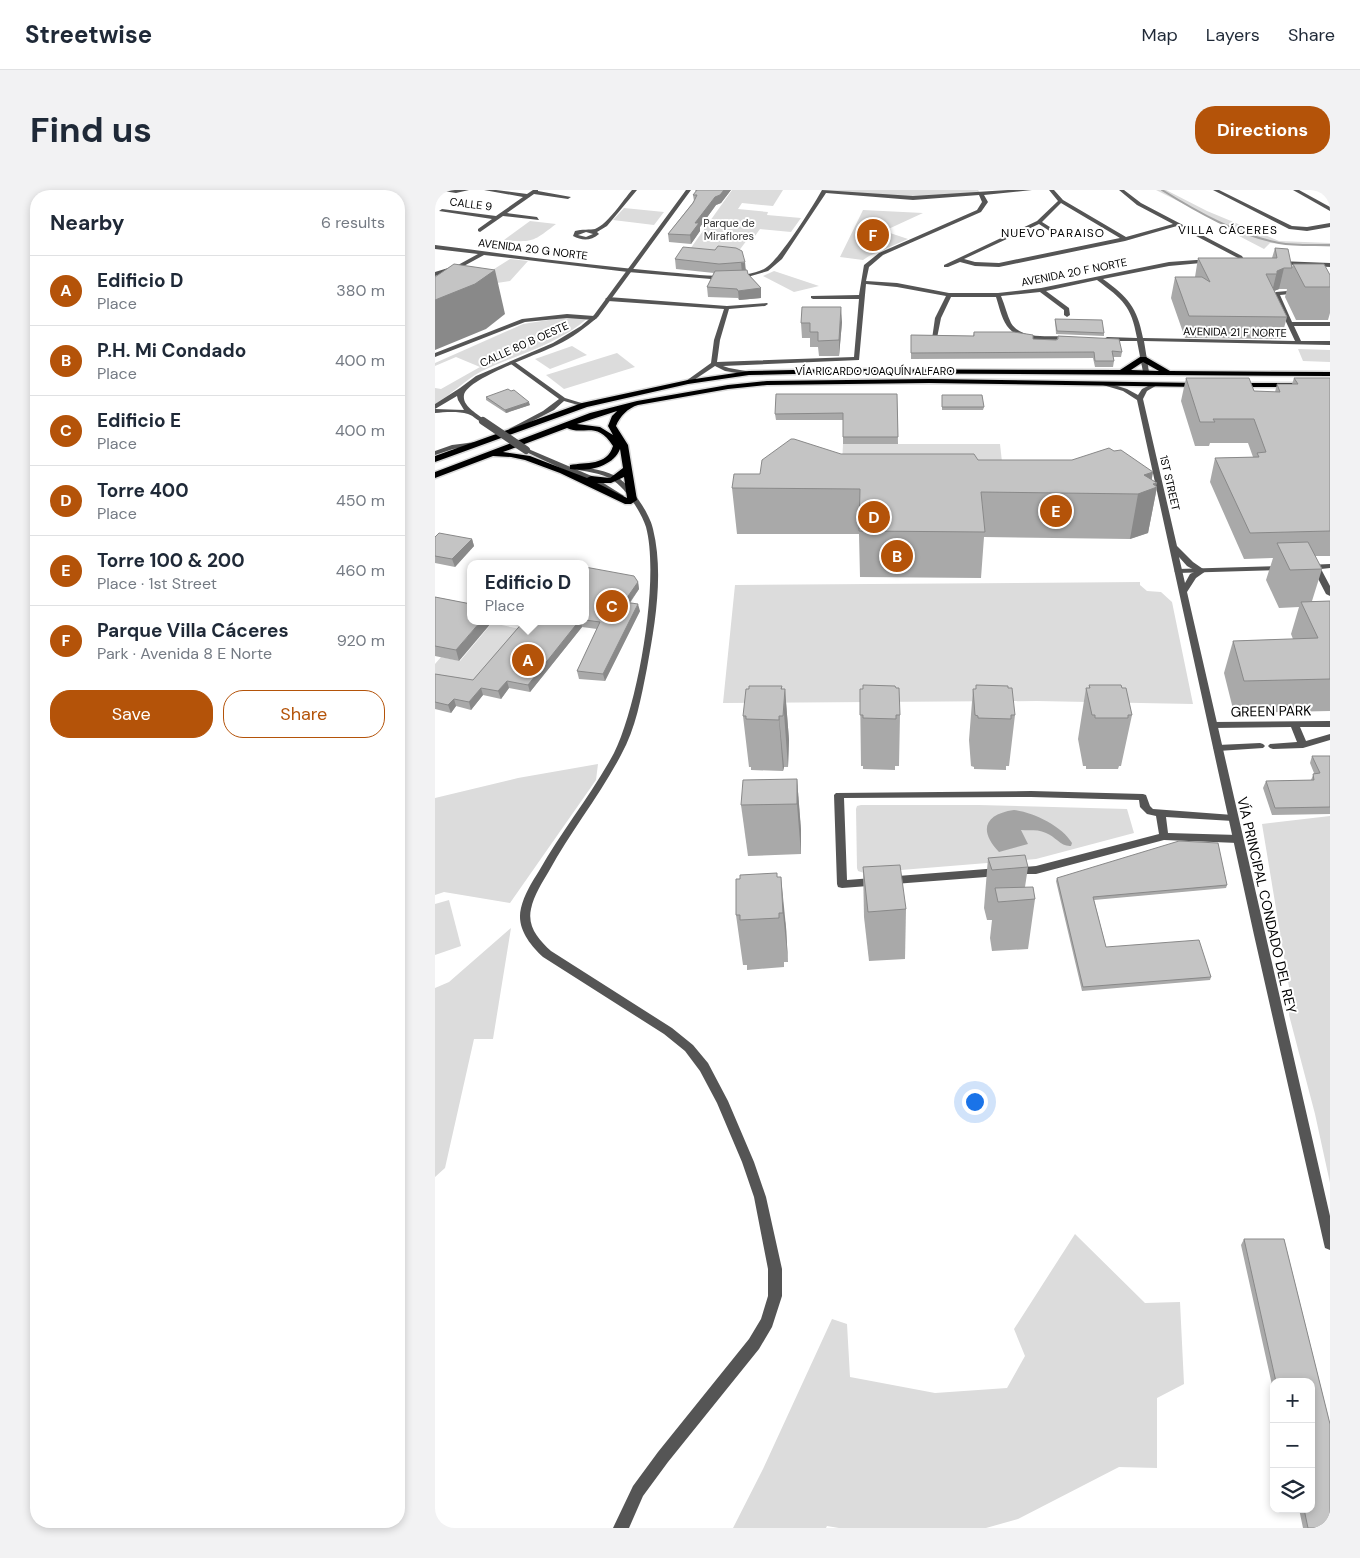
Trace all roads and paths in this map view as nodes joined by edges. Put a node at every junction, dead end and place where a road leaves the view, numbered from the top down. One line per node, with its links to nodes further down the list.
1 (439, 190): 2 (street)
2 (467, 190)
3 (486, 190): 12 (street)
4 (635, 190): 24 (street)
5 (689, 190): 37 (street, CALLE 80 B OESTE)
6 (1030, 190): 13 (street)
7 (1051, 190): 15 (street)
8 (1121, 190): 21 (street)
9 (1215, 190): 22 (street)
10 (1295, 190): 16 (street)
11 (825, 191): 13 (street); 37 (street, AVENIDA 20 G NORTE)
12 (533, 193): 14 (street); 18 (street)
13 (981, 194): 40 (street)
14 (568, 197)
15 (1061, 201): 20 (street); 26 (street)
16 (1330, 209)
17 (442, 210): 18 (street, CALLE 9)
18 (500, 216): 19 (street, CALLE 9); 23 (street)
19 (537, 219)
20 (1039, 222): 25 (street); 29 (street)
21 (1177, 224): 26 (street); 32 (street)
22 (1330, 225)
23 (480, 230)
24 (595, 231)
25 (1059, 235)
26 (1125, 239): 29 (street)
27 (435, 247): 28 (street, AVENIDA 20 G NORTE)
28 (483, 253): 37 (street, AVENIDA 20 G NORTE); 38 (street)
29 (960, 260): 35 (street)
30 (1221, 261): 39 (street, AVENIDA 20 F NORTE)
31 (1231, 261): 32 (street)
32 (1242, 261): 33 (street)
33 (1251, 261)
34 (1269, 262): 36 (street)
35 (946, 266)
36 (1330, 266)
37 (628, 270): 47 (street, CALLE 80 B OESTE)
38 (435, 274)
39 (1097, 278): 41 (street, AVENIDA 20 F NORTE); 57 (street)
40 (863, 282): 43 (street, AVENIDA 20 F NORTE); 46 (street)
41 (1041, 290): 44 (street, AVENIDA 20 F NORTE); 50 (street)
42 (1304, 292): 52 (street)
43 (949, 295): 44 (street, AVENIDA 20 F NORTE); 54 (street)
44 (998, 295): 55 (street)
45 (813, 297): 46 (street)
46 (862, 297): 63 (street)
47 (608, 299): 49 (street); 51 (street, CALLE 80 B OESTE)
48 (765, 304): 49 (street)
49 (727, 308): 63 (street)
50 (1067, 315)
51 (594, 318): 60 (street); 62 (street, CALLE 80 B OESTE)
52 (1290, 324): 53 (street); 58 (street)
53 (1330, 324)
54 (933, 338)
55 (1078, 338)
56 (1095, 339): 57 (street, AVENIDA 21 F NORTE)
57 (1139, 341): 58 (street, AVENIDA 21 F NORTE); 61 (street)
58 (1299, 342): 59 (street, AVENIDA 21 F NORTE)
59 (1330, 343)
60 (435, 355)
61 (1143, 359): 64 (main road); 65 (street); 67 (main road)
62 (513, 363): 75 (street, CALLE 80 B OESTE); 76 (street)
63 (714, 364): 66 (street); 69 (street)
64 (1123, 372): 65 (main road, VÍA RICARDO JOAQUÍN ALFARO); 66 (main road, VÍA RICARDO JOAQUÍN ALFARO)
65 (1146, 372): 67 (main road, VÍA RICARDO JOAQUÍN ALFARO)
66 (749, 373): 69 (main road, VÍA RICARDO JOAQUÍN ALFARO)
67 (1171, 373): 68 (main road, VÍA RICARDO JOAQUÍN ALFARO)
68 (1330, 374)
69 (688, 382): 79 (main road, VÍA RICARDO JOAQUÍN ALFARO)
70 (1105, 384): 71 (main road, VÍA RICARDO JOAQUÍN ALFARO); 77 (street); 78 (main road, VÍA RICARDO JOAQUÍN ALFARO)
71 (1156, 384): 72 (main road, VÍA RICARDO JOAQUÍN ALFARO); 77 (street)
72 (1211, 385)
73 (1230, 385): 74 (main road)
74 (1303, 386)
75 (462, 390): 80 (street, CALLE 80 B OESTE); 82 (street)
76 (563, 399): 79 (street); 84 (street)
77 (1140, 399): 96 (street, 1ST STREET)
78 (637, 403): 83 (main road, VÍA RICARDO JOAQUÍN ALFARO); 91 (main road)
79 (585, 405): 84 (main road, VÍA RICARDO JOAQUÍN ALFARO)
80 (435, 407)
81 (435, 411): 82 (street)
82 (470, 412): 88 (street, bridge)
83 (556, 429): 89 (main road, VÍA RICARDO JOAQUÍN ALFARO); 90 (main road)
84 (511, 430): 85 (main road, VÍA RICARDO JOAQUÍN ALFARO)
85 (476, 444): 86 (street); 87 (main road, VÍA RICARDO JOAQUÍN ALFARO)
86 (435, 453)
87 (435, 459)
88 (557, 463): 90 (street); 93 (street)
89 (459, 466): 92 (main road, VÍA RICARDO JOAQUÍN ALFARO); 97 (main road)
90 (573, 467): 94 (street)
91 (627, 469): 94 (main road); 97 (main road)
92 (435, 475)
93 (591, 479): 94 (main road); 97 (street)
94 (616, 479): 97 (street)
95 (1150, 483): 96 (street)
96 (1158, 484): 98 (street, 1ST STREET)
97 (630, 501): 120 (street)
98 (1173, 548): 103 (street, 1ST STREET); 104 (street)
99 (1330, 566): 101 (street)
100 (1297, 567): 101 (street)
101 (1316, 567): 106 (street)
102 (1288, 568): 104 (street)
103 (1179, 571): 104 (street); 105 (street, VÍA PRINCIPAL CONDADO DEL REY)
104 (1203, 571): 105 (street)
105 (1183, 592): 108 (street, VÍA PRINCIPAL CONDADO DEL REY)
106 (1330, 594)
107 (1330, 724): 109 (street, GREEN PARK)
108 (1213, 725): 109 (street, GREEN PARK); 114 (street, VÍA PRINCIPAL CONDADO DEL REY)
109 (1295, 725): 111 (street)
110 (1330, 737): 111 (street)
111 (1303, 745): 113 (street)
112 (1260, 746): 114 (street)
113 (1273, 746)
114 (1218, 748): 116 (street, VÍA PRINCIPAL CONDADO DEL REY)
115 (1161, 815): 116 (street); 117 (street); 117 (street)
116 (1233, 818): 118 (street, VÍA PRINCIPAL CONDADO DEL REY)
117 (1164, 836): 118 (street)
118 (1238, 839): 119 (street, VÍA PRINCIPAL CONDADO DEL REY)
119 (1330, 1244)
120 (621, 1528)

